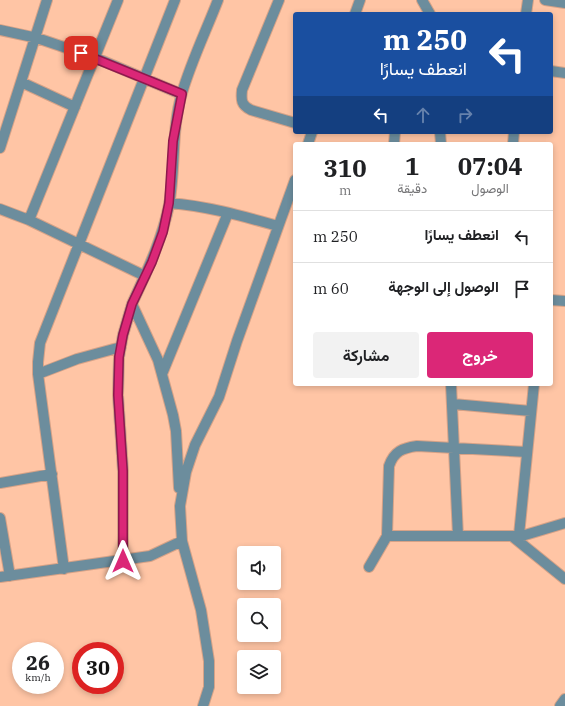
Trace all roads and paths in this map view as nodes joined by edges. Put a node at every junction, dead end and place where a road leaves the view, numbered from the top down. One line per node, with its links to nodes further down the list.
1 (47, 0): 15 (street)
2 (118, 0): 16 (street)
3 (175, 0): 19 (street)
4 (218, 0): 21 (street)
5 (279, 0): 23 (street)
6 (360, 0): 11 (street)
7 (422, 0): 12 (street)
8 (528, 0): 13 (street)
9 (545, 0): 10 (street)
10 (565, 3)
11 (356, 12)
12 (429, 12)
13 (526, 12)
14 (0, 30): 15 (street)
15 (37, 38): 16 (street); 20 (street)
16 (96, 58): 19 (street); 22 (street)
17 (553, 71): 18 (street)
18 (565, 73)
19 (144, 78): 21 (street); 31 (street)
20 (21, 82): 22 (street); 24 (street)
21 (182, 94): 26 (street)
22 (75, 107): 29 (street)
23 (293, 122)
24 (0, 148)
25 (293, 185): 30 (street)
26 (169, 203): 28 (street); 32 (street)
27 (0, 209): 29 (street)
28 (228, 213): 30 (street); 38 (street)
29 (29, 220): 31 (street)
30 (278, 226): 47 (street)
31 (79, 244): 32 (street); 37 (street)
32 (145, 276): 35 (street)
33 (553, 300): 34 (street)
34 (565, 301)
35 (132, 304): 36 (street); 38 (street)
36 (121, 347): 37 (street); 54 (street)
37 (38, 374): 45 (street)
38 (162, 374): 47 (street)
39 (451, 386): 41 (street)
40 (534, 386): 42 (street)
41 (452, 404): 42 (street); 43 (street)
42 (531, 411): 44 (street)
43 (454, 449): 44 (street); 50 (street); 51 (street)
44 (527, 452): 52 (street)
45 (52, 474): 46 (street); 56 (street)
46 (0, 482)
47 (180, 506): 53 (street)
48 (0, 518): 57 (street)
49 (565, 523): 52 (street)
50 (388, 536): 51 (street); 55 (street)
51 (458, 536): 52 (street)
52 (516, 536): 58 (street)
53 (182, 541): 54 (street); 60 (street)
54 (123, 561): 56 (street)
55 (369, 567)
56 (64, 569): 57 (street)
57 (5, 576)
58 (565, 579)
59 (565, 699): 61 (street)
60 (203, 706)
61 (560, 706)

